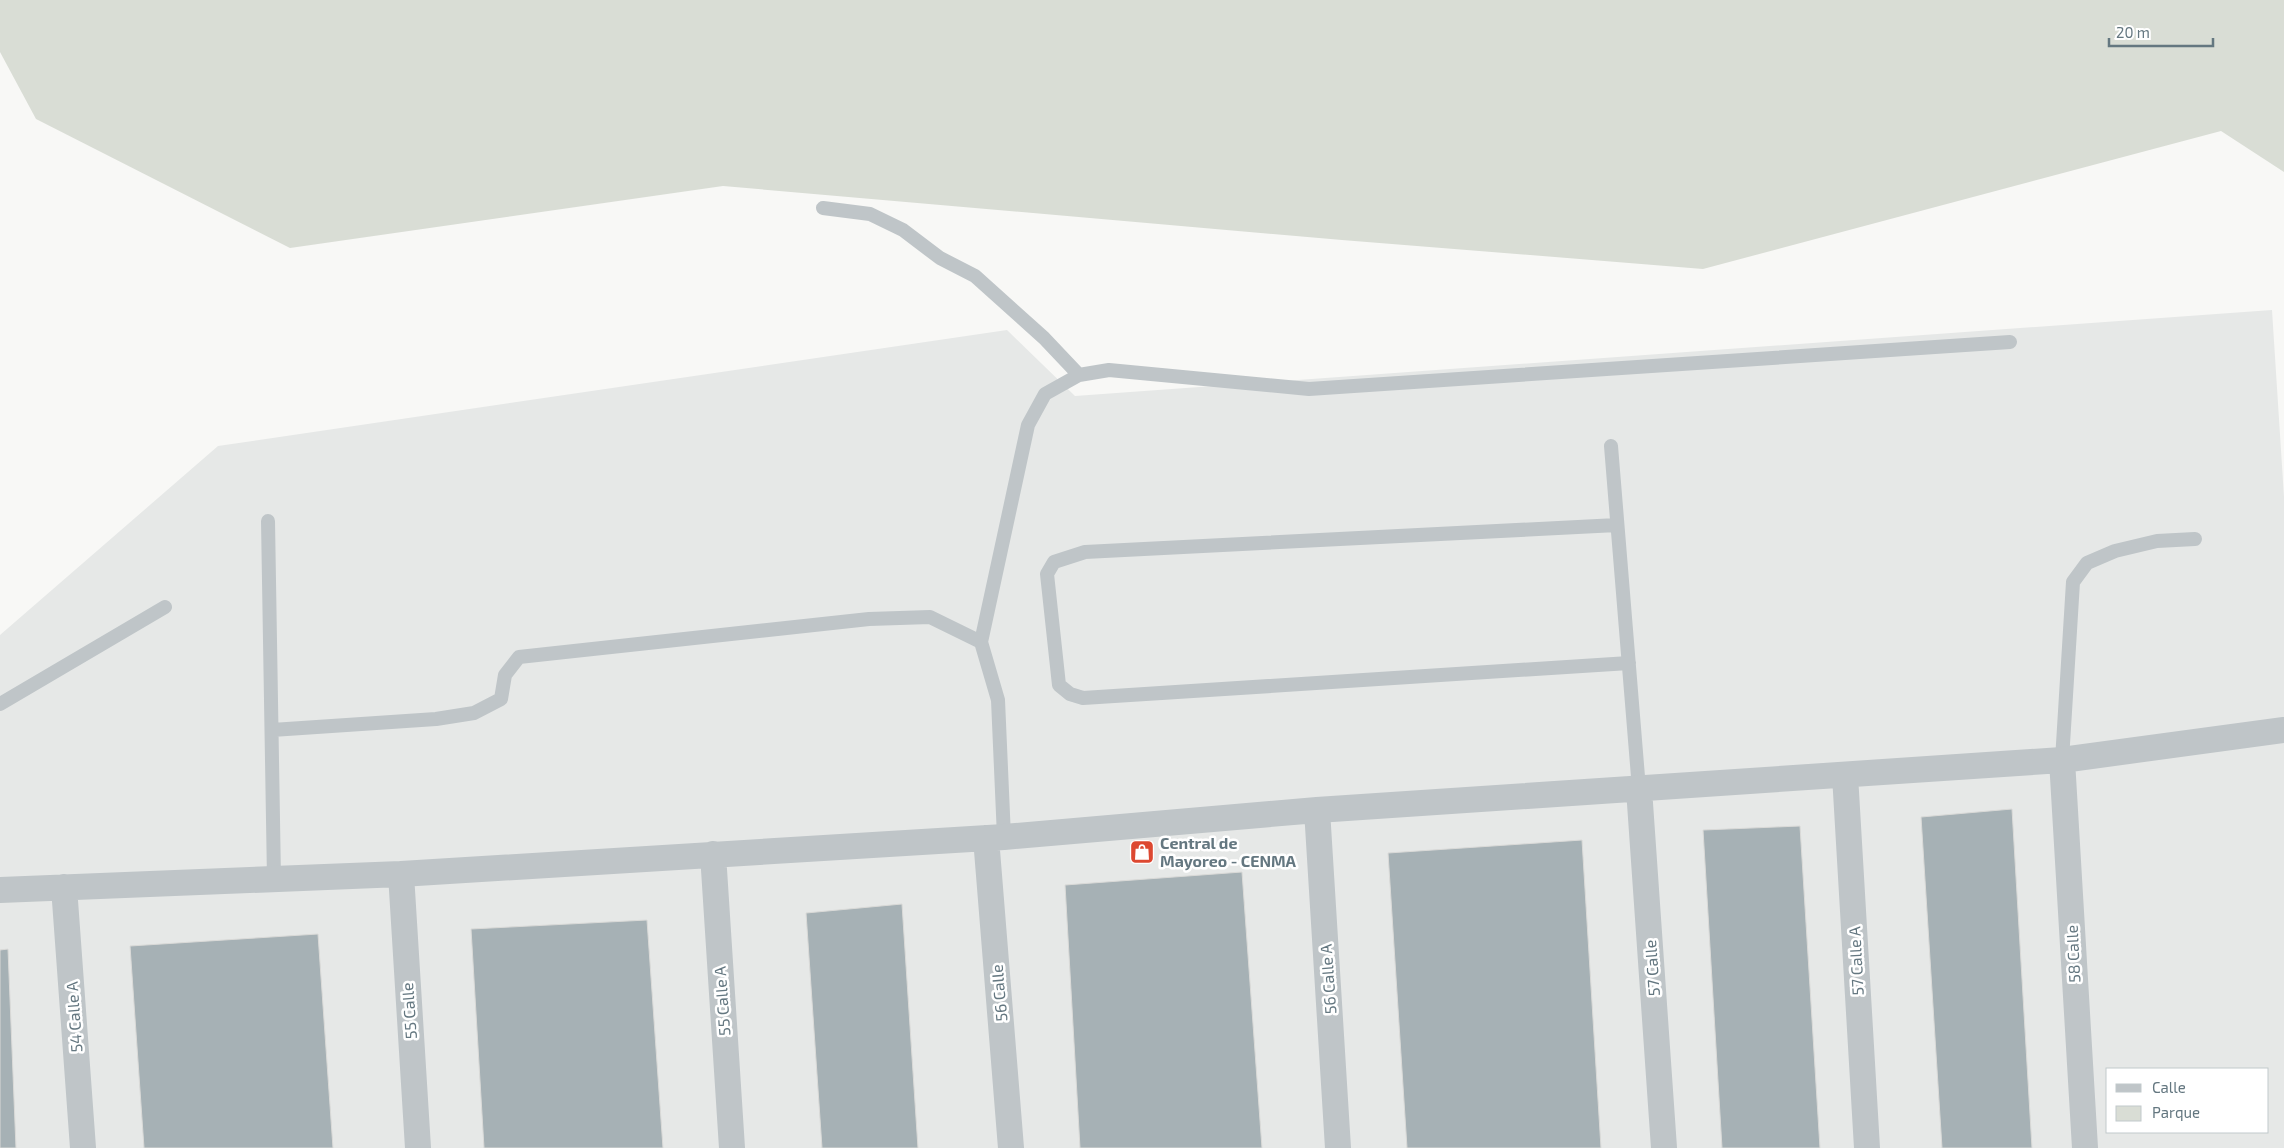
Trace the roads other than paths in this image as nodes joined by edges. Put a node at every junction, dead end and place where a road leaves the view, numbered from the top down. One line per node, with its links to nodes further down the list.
1 (823, 208): 3 (lane)
2 (2010, 342): 3 (lane)
3 (1079, 375): 9 (lane)
4 (1610, 446): 6 (lane)
5 (268, 521): 12 (lane)
6 (1617, 525): 10 (lane); 10 (lane)
7 (2196, 539): 14 (lane)
8 (164, 607): 11 (lane)
9 (981, 642): 12 (lane); 18 (lane)
10 (1629, 663): 16 (lane)
11 (0, 704)
12 (272, 730): 21 (lane)
13 (2284, 730): 14 (street)
14 (2062, 760): 15 (street); 31 (street, 58 Calle)
15 (1845, 775): 16 (street); 30 (street, 57 Calle A)
16 (1639, 788): 17 (street); 29 (street, 57 Calle)
17 (1317, 810): 18 (street); 28 (street, 56 Calle A)
18 (995, 838): 19 (street); 27 (street, 56 Calle)
19 (713, 854): 20 (street); 26 (street, 55 Calle A)
20 (401, 874): 21 (street); 25 (street, 55 Calle)
21 (274, 879): 22 (street)
22 (64, 887): 23 (street); 24 (street, 54 Calle A)
23 (0, 890)
24 (83, 1148)
25 (418, 1148)
26 (732, 1148)
27 (1011, 1148)
28 (1338, 1148)
29 (1664, 1148)
30 (1867, 1148)
31 (2085, 1148)

